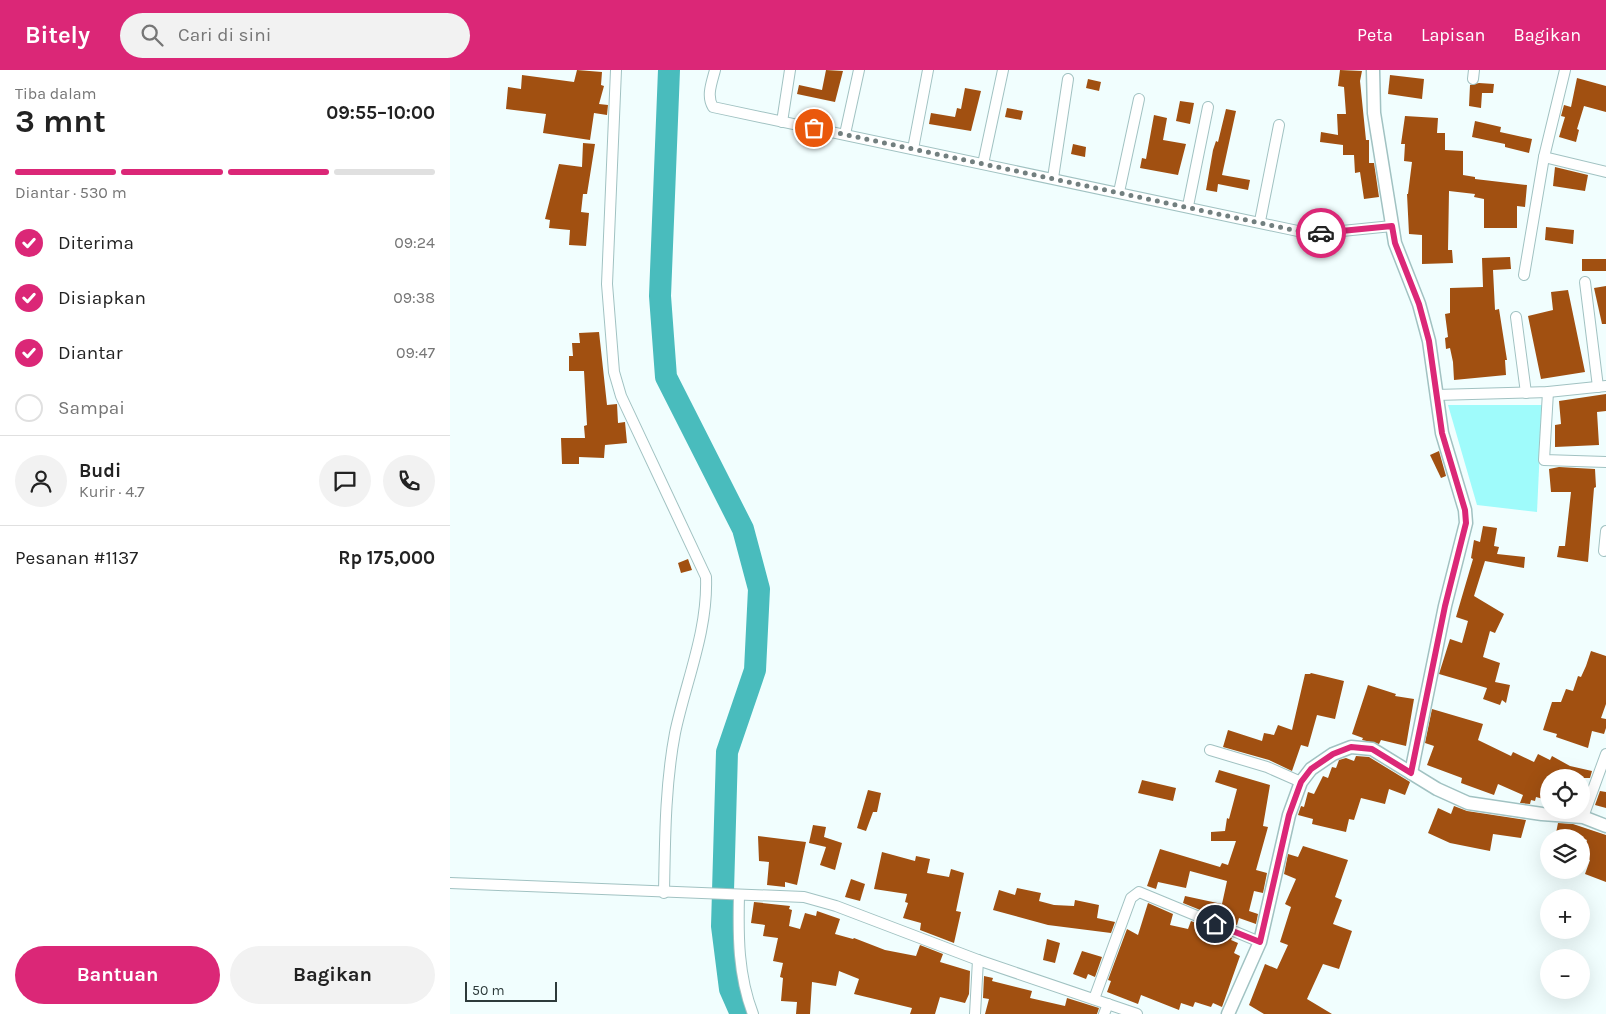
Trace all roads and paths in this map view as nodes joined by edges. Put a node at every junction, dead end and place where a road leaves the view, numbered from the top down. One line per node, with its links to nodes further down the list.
1 (616, 70): 43 (street)
2 (715, 70): 12 (street)
3 (790, 70): 12 (street)
4 (859, 70): 14 (street)
5 (928, 70): 15 (street)
6 (1003, 70): 17 (street)
7 (1373, 70): 23 (street)
8 (1564, 70): 16 (street)
9 (1068, 79): 19 (street)
10 (1139, 99): 20 (street)
11 (1208, 107): 21 (street)
12 (782, 122): 14 (street)
13 (1279, 125): 22 (street)
14 (845, 134): 15 (street)
15 (913, 149): 17 (street)
16 (1544, 157): 18 (street); 24 (street)
17 (984, 164): 19 (street)
18 (1606, 172)
19 (1053, 178): 20 (street)
20 (1119, 192): 21 (street)
21 (1188, 206): 22 (street)
22 (1260, 221): 23 (street)
23 (1392, 226): 30 (street)
24 (1524, 276)
25 (1585, 282): 27 (street)
26 (1516, 317): 29 (street)
27 (1602, 387): 28 (street)
28 (1548, 392): 29 (street); 31 (street)
29 (1526, 393): 30 (street)
30 (1436, 395): 36 (street)
31 (1606, 462)
32 (1606, 531): 33 (street)
33 (1604, 551)
34 (1210, 750): 37 (street)
35 (1606, 754): 38 (street)
36 (1411, 773): 37 (street); 39 (street)
37 (1301, 782): 45 (street)
38 (1590, 798)
39 (1540, 814)
40 (1588, 819): 41 (street)
41 (1606, 826)
42 (450, 883): 43 (street)
43 (664, 893): 44 (street)
44 (743, 895): 46 (street); 49 (street)
45 (1260, 942): 47 (street); 52 (street)
46 (978, 960): 47 (street); 50 (street)
47 (1094, 999): 48 (street)
48 (1106, 1009): 51 (street)
49 (753, 1014)
50 (975, 1014)
51 (1137, 1014)
52 (1228, 1014)

